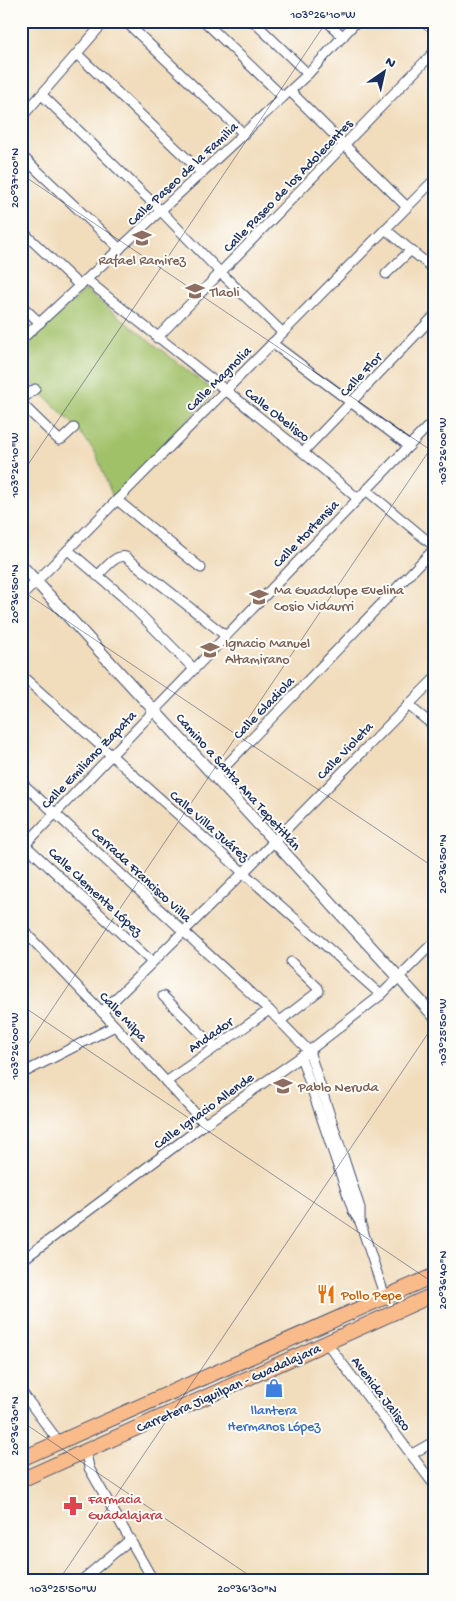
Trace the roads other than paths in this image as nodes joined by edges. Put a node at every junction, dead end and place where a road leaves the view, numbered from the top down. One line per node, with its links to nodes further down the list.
1 (105, 21): 9 (street)
2 (125, 21): 14 (street)
3 (204, 21): 11 (street)
4 (253, 21): 10 (street)
5 (327, 21): 7 (street)
6 (357, 21): 7 (street, Calle Paseo de la Familia)
7 (343, 37): 10 (street, Calle Paseo de la Familia)
8 (435, 51): 15 (street, Calle Paseo de los Adolecentes)
9 (77, 54): 12 (street); 17 (street)
10 (308, 74): 11 (street, Calle Paseo de la Familia)
11 (287, 94): 14 (street, Calle Paseo de la Familia); 15 (street)
12 (42, 95): 13 (street); 20 (street)
13 (21, 118)
14 (244, 134): 17 (street, Calle Paseo de la Familia)
15 (345, 145): 19 (street); 26 (street, Calle Paseo de los Adolecentes)
16 (21, 155): 23 (street)
17 (202, 173): 20 (street, Calle Paseo de la Familia)
18 (433, 185): 19 (street, Calle Magnolia)
19 (407, 207): 21 (street, Calle Magnolia)
20 (161, 211): 23 (street, Calle Paseo de la Familia); 26 (street)
21 (385, 229): 24 (street); 32 (street, Calle Magnolia)
22 (21, 230): 28 (street, Calle Obelisco)
23 (120, 249): 28 (street, Calle Paseo de la Familia)
24 (410, 250): 25 (street); 27 (street)
25 (435, 270)
26 (220, 273): 32 (street); 33 (street, Calle Paseo de los Adolecentes)
27 (386, 274)
28 (83, 283): 31 (street, Calle Paseo de la Familia); 33 (street, Calle Obelisco)
29 (21, 305): 31 (street)
30 (435, 315): 39 (street, Calle Flor)
31 (40, 322): 34 (street, Calle Paseo de la Familia)
32 (282, 332): 35 (street, Calle Magnolia)
33 (157, 338): 37 (street, Calle Obelisco)
34 (21, 340)
35 (272, 343): 37 (street, Calle Magnolia); 39 (street)
36 (36, 389): 38 (street)
37 (225, 390): 43 (street, Calle Obelisco); 46 (street, Calle Magnolia)
38 (21, 402): 41 (street)
39 (352, 403): 42 (street); 43 (street, Calle Flor)
40 (434, 422): 42 (street, Calle Hortensia)
41 (74, 428)
42 (409, 446): 44 (street, Calle Hortensia)
43 (304, 451): 45 (street, Calle Obelisco)
44 (366, 490): 45 (street, Calle Hortensia); 47 (street)
45 (357, 498): 54 (street, Calle Hortensia)
46 (117, 500): 48 (street, Calle Magnolia); 50 (street)
47 (435, 547): 62 (street, Calle Gladiola)
48 (68, 550): 51 (street); 52 (street, Calle Magnolia)
49 (21, 565): 52 (street, Camino a Santa Ana Tepetitlán)
50 (201, 568)
51 (97, 576): 54 (street); 55 (street)
52 (36, 582): 53 (street, Calle Magnolia); 59 (street, Camino a Santa Ana Tepetitlán)
53 (21, 597)
54 (226, 636): 55 (street, Calle Hortensia)
55 (194, 669): 59 (street, Calle Hortensia)
56 (21, 675): 61 (street, Calle Villa Juárez)
57 (435, 678): 58 (street, Calle Violeta)
58 (408, 705): 60 (street); 65 (street, Calle Violeta)
59 (154, 710): 61 (street, Calle Emiliano Zapata); 62 (street, Camino a Santa Ana Tepetitlán)
60 (435, 727)
61 (110, 756): 64 (street, Calle Emiliano Zapata); 67 (street, Calle Villa Juárez)
62 (215, 777): 65 (street, Camino a Santa Ana Tepetitlán)
63 (21, 782): 64 (street, Cerrada Francisco Villa)
64 (56, 813): 66 (street, Calle Emiliano Zapata); 69 (street, Cerrada Francisco Villa)
65 (274, 842): 67 (street, Calle Violeta); 73 (street, Camino a Santa Ana Tepetitlán)
66 (23, 845): 71 (street, Calle Clemente López)
67 (243, 873): 69 (street, Calle Violeta); 74 (street, Calle Villa Juárez)
68 (21, 928): 77 (street, Calle Milpa)
69 (184, 931): 71 (street, Calle Violeta); 76 (street, Cerrada Francisco Villa)
70 (435, 941): 73 (street, Calle Ignacio Allende)
71 (152, 962): 77 (street, Calle Violeta)
72 (290, 962): 79 (street)
73 (398, 978): 74 (street, Calle Ignacio Allende); 78 (street, Camino a Santa Ana Tepetitlán)
74 (381, 995): 82 (street, Calle Ignacio Allende)
75 (163, 996): 81 (street)
76 (269, 1010): 79 (street, Cerrada Francisco Villa); 81 (street, Andador)
77 (102, 1012): 80 (street, Calle Milpa)
78 (435, 1017)
79 (280, 1021): 82 (street, Cerrada Francisco Villa)
80 (115, 1026): 84 (street); 85 (street, Calle Milpa)
81 (215, 1047): 85 (street, Andador)
82 (309, 1051): 83 (street, Calle Ignacio Allende); 87 (street, Cerrada Francisco Villa)
83 (300, 1057): 86 (street, Calle Ignacio Allende); 87 (street, Cerrada Francisco Villa)
84 (21, 1074)
85 (166, 1082): 86 (street, Calle Milpa)
86 (205, 1124): 88 (street, Calle Ignacio Allende)
87 (360, 1222): 91 (street, Cerrada Francisco Villa)
88 (21, 1261)
89 (435, 1275): 91 (highway, Carretera Jiquilpan - Guadalajara)
90 (435, 1294): 92 (highway, Carretera Jiquilpan - Guadalajara)
91 (385, 1297): 95 (highway, Carretera Jiquilpan - Guadalajara)
92 (326, 1342): 96 (highway, Carretera Jiquilpan - Guadalajara); 97 (street, Avenida Jalisco)
93 (21, 1390): 95 (street)
94 (435, 1441): 97 (street)
95 (59, 1442): 98 (highway, Carretera Jiquilpan - Guadalajara)
96 (86, 1452): 99 (highway, Carretera Jiquilpan - Guadalajara); 101 (street)
97 (412, 1454): 100 (street, Avenida Jalisco)
98 (21, 1459)
99 (21, 1480)
100 (434, 1482)
101 (131, 1539): 102 (street); 103 (street)
102 (82, 1580)
103 (153, 1580)

